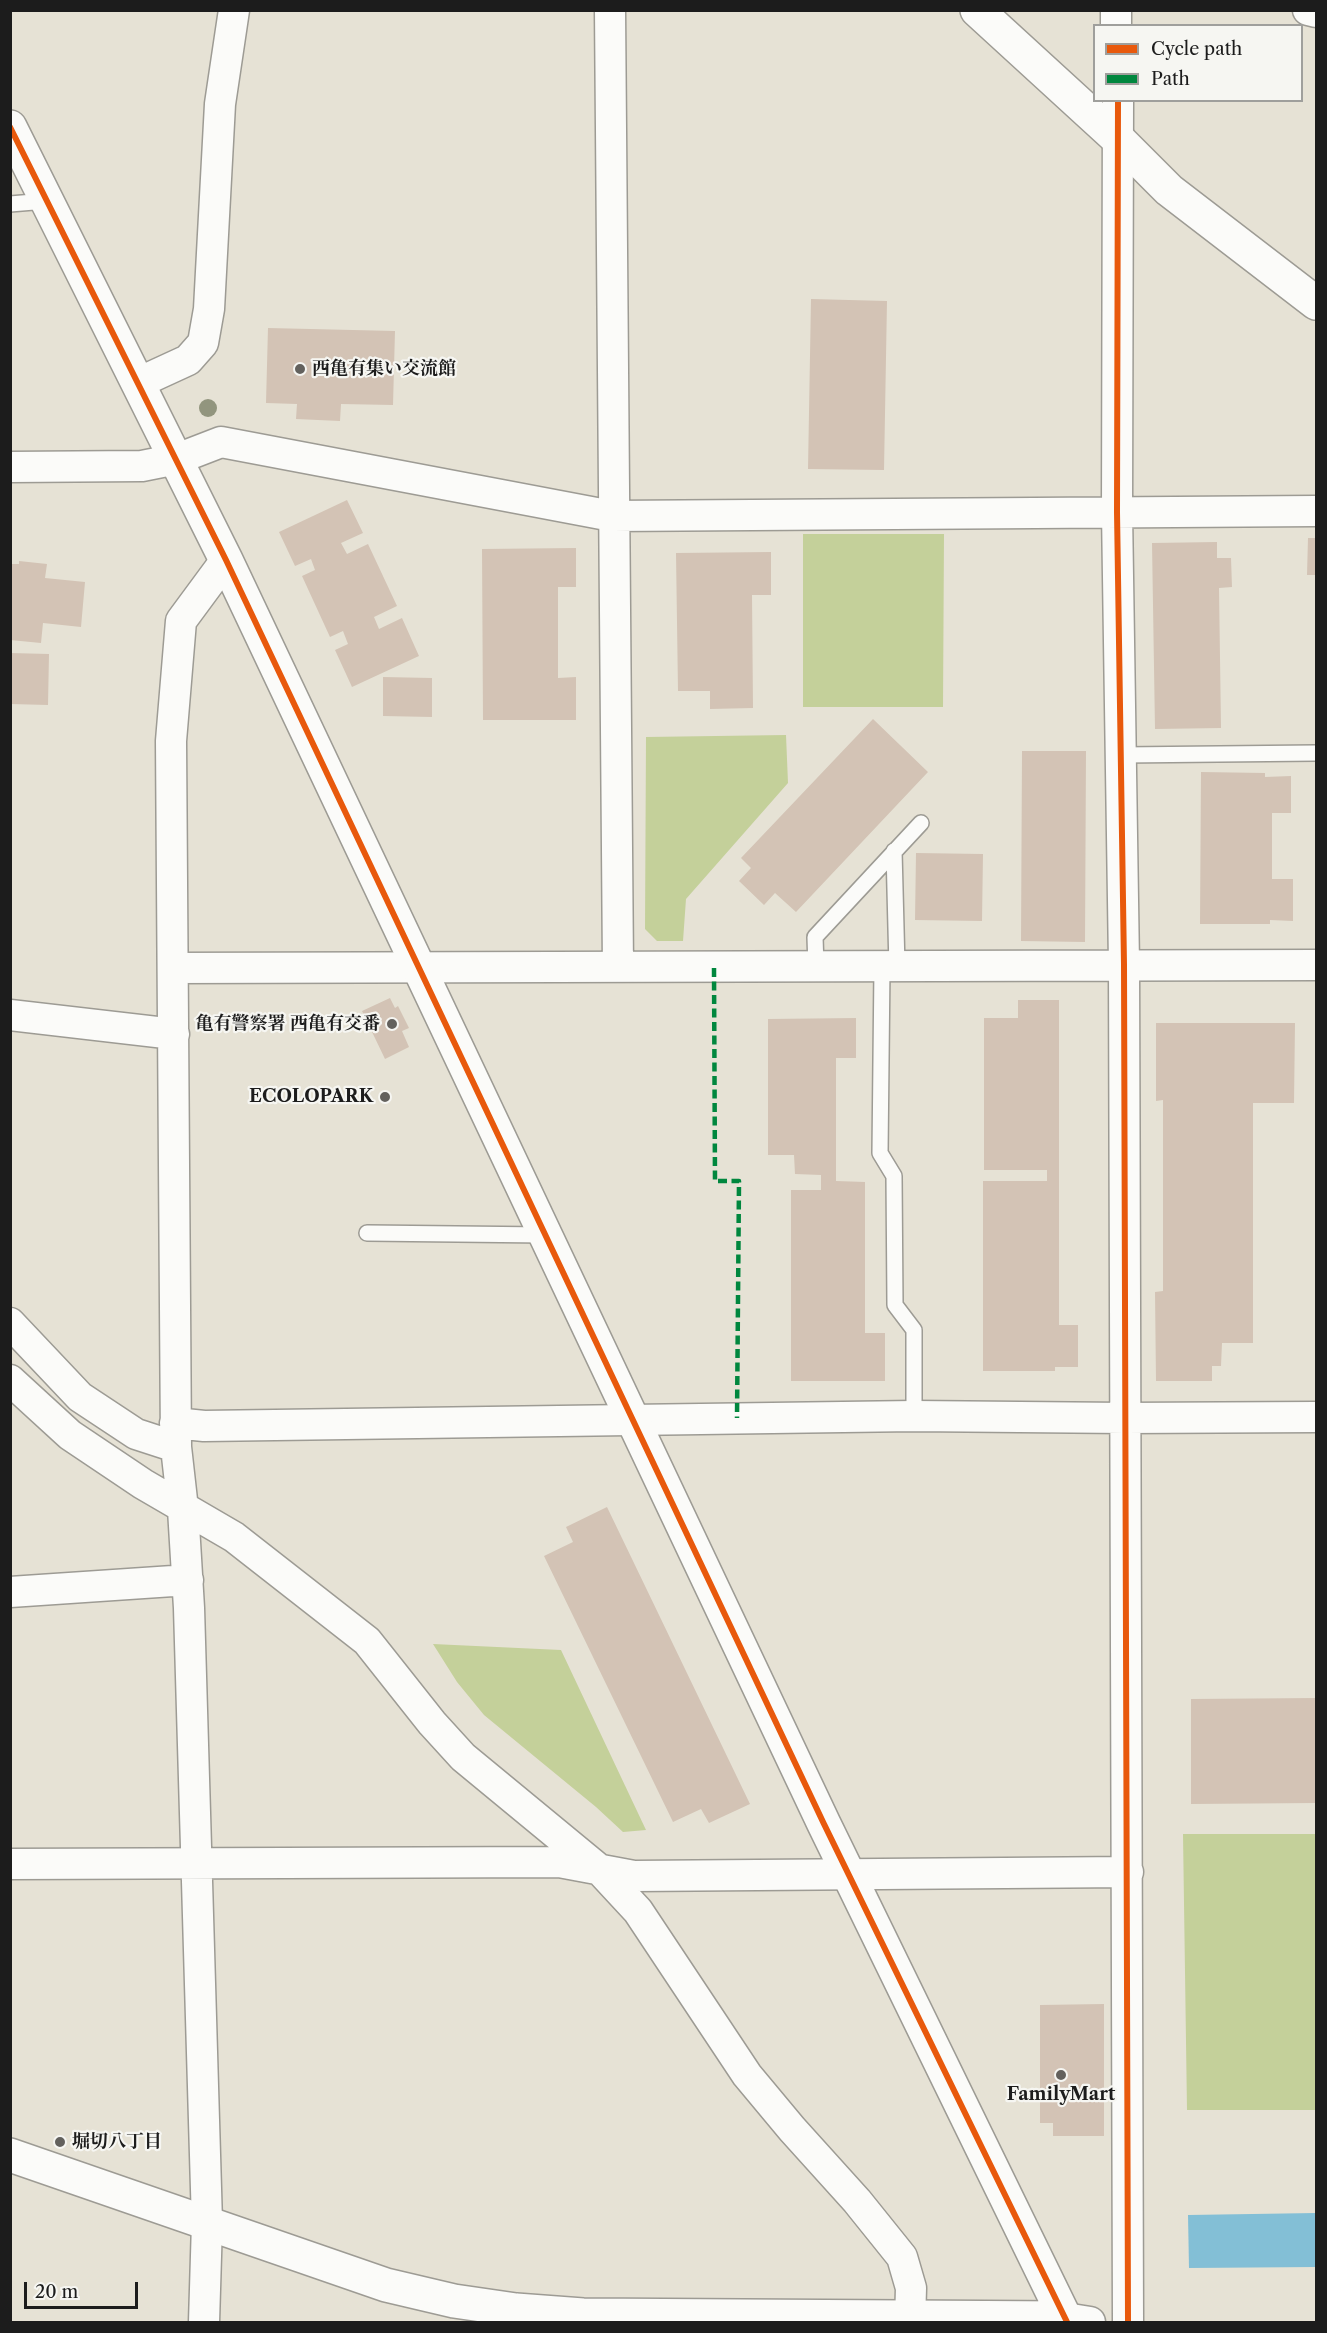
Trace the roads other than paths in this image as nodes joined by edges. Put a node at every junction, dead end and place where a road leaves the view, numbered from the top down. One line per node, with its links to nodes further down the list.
1 (234, 10): 12 (street)
2 (610, 10): 17 (street)
3 (977, 10): 8 (street)
4 (1308, 10): 5 (street)
5 (1317, 12)
6 (1118, 102): 8 (street)
7 (10, 127): 9 (street)
8 (1119, 140): 11 (street); 16 (street)
9 (46, 201): 10 (lane); 12 (street)
10 (10, 204)
11 (1317, 303)
12 (138, 383): 13 (street)
13 (177, 459): 14 (street); 17 (street); 18 (street)
14 (10, 467)
15 (1317, 511): 16 (street)
16 (1117, 512): 17 (street); 20 (street)
17 (612, 516): 26 (street)
18 (226, 560): 25 (street); 29 (street)
19 (1317, 753): 20 (lane)
20 (1122, 755): 23 (street)
21 (921, 823): 22 (lane)
22 (894, 851): 27 (lane); 28 (lane)
23 (1124, 964): 24 (street); 28 (street); 39 (street)
24 (1317, 965)
25 (418, 967): 26 (street); 29 (street); 33 (street)
26 (618, 967): 27 (street)
27 (816, 967): 28 (street)
28 (889, 967): 36 (lane)
29 (174, 968): 31 (street)
30 (10, 1015): 31 (street)
31 (174, 1034): 40 (street)
32 (367, 1233): 33 (lane)
33 (546, 1235): 38 (street)
34 (10, 1323): 40 (street)
35 (10, 1380): 41 (street)
36 (914, 1416): 38 (street); 39 (street)
37 (1317, 1417): 39 (street)
38 (633, 1419): 40 (street); 48 (street)
39 (1125, 1419): 47 (street)
40 (176, 1435): 41 (street)
41 (183, 1509): 42 (street); 46 (street)
42 (188, 1580): 43 (street); 45 (street)
43 (10, 1592)
44 (10, 1864): 45 (street)
45 (196, 1864): 46 (street); 50 (street)
46 (600, 1870): 48 (street); 52 (street)
47 (1128, 1872): 48 (street); 55 (street)
48 (849, 1875): 53 (street)
49 (10, 2155): 50 (street)
50 (207, 2223): 51 (street); 54 (street)
51 (583, 2319): 52 (street)
52 (910, 2319): 53 (street)
53 (1074, 2321)
54 (204, 2322)
55 (1128, 2322)

